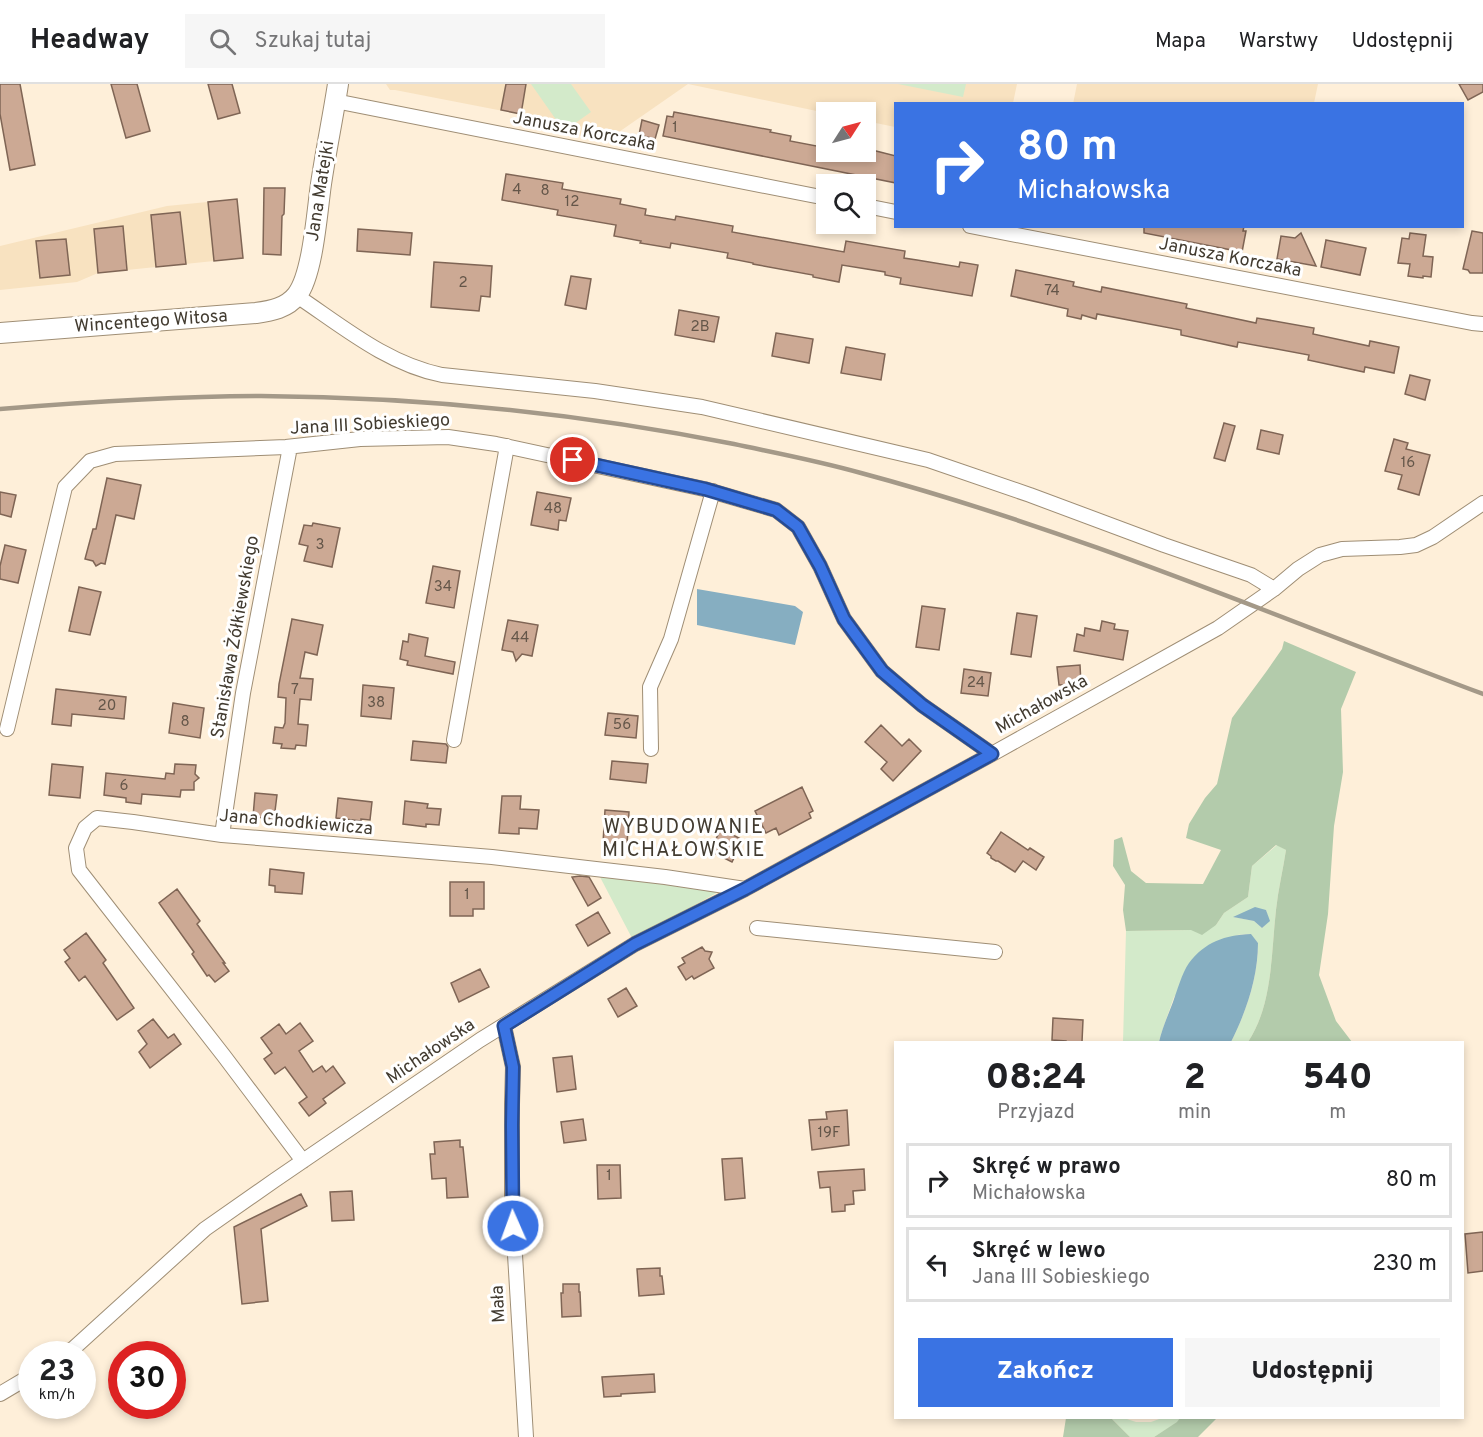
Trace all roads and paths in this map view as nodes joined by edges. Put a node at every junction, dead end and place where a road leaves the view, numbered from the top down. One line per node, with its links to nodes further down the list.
1 (337, 93): 2 (street, Janusza Korczaka); 6 (street, Jana Matejki)
2 (816, 196)
3 (876, 208): 4 (street)
4 (894, 212)
5 (980, 228): 7 (street, Janusza Korczaka)
6 (297, 296): 8 (street, Wincentego Witosa); 13 (street)
7 (1483, 324)
8 (0, 333)
9 (507, 446): 10 (street, Jana III Sobieskiego); 11 (street, Jana III Sobieskiego); 15 (street)
10 (290, 447): 14 (street, Jana III Sobieskiego); 18 (street, Stanisława Żółkiewskiego)
11 (713, 491): 16 (street); 17 (street, Jana III Sobieskiego)
12 (1483, 503): 13 (street, Michałowska)
13 (1274, 589): 17 (street, Michałowska)
14 (7, 729)
15 (454, 740)
16 (651, 748)
17 (992, 754): 19 (street, Michałowska)
18 (222, 835): 19 (street, Jana Chodkiewicza); 23 (street, Jana Chodkiewicza)
19 (745, 889): 22 (street, Michałowska)
20 (757, 928): 21 (street)
21 (995, 952)
22 (504, 1026): 23 (street, Michałowska); 27 (street, Mała)
23 (303, 1161): 24 (street, Michałowska)
24 (82, 1341)
25 (18, 1383): 26 (street)
26 (0, 1394)
27 (526, 1437)

